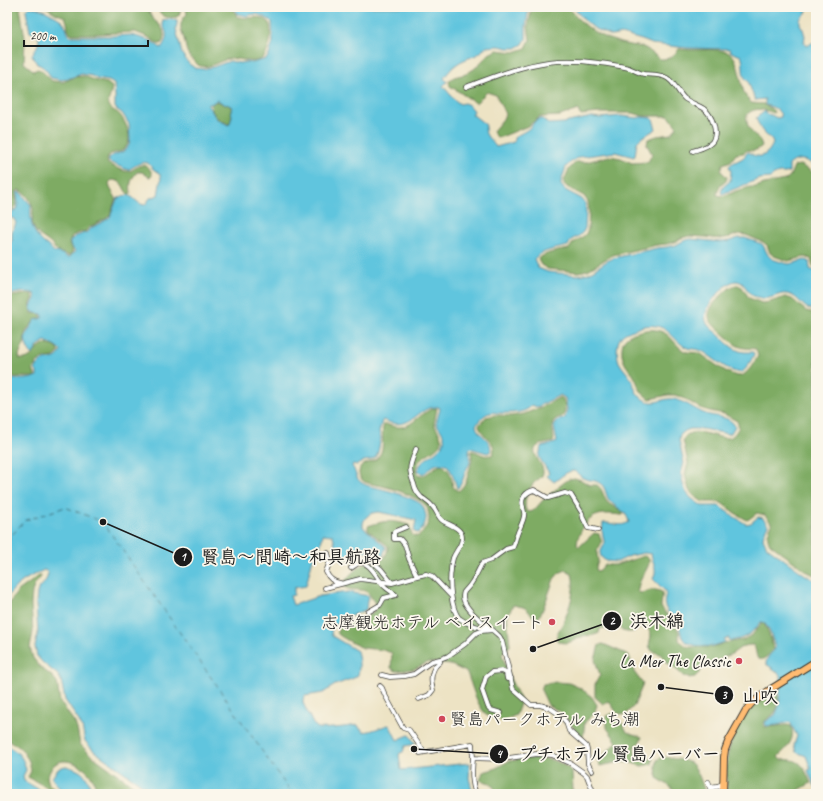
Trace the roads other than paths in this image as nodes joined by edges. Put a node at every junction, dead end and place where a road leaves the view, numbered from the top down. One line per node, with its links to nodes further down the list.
1 (466, 87): 2 (street)
2 (693, 151)
3 (416, 449): 14 (street)
4 (406, 527): 9 (street)
5 (598, 530): 16 (street)
6 (328, 553): 12 (street)
7 (373, 562): 11 (street)
8 (351, 568): 10 (street)
9 (417, 576): 11 (street); 14 (street)
10 (381, 582): 11 (street); 12 (street); 15 (street)
11 (392, 583)
12 (341, 584): 13 (street)
13 (325, 588)
14 (452, 597): 16 (street)
15 (368, 612)
16 (488, 626): 17 (street)
17 (493, 630): 18 (street); 21 (street)
18 (440, 659): 20 (street); 23 (street)
19 (816, 661): 27 (main road)
20 (382, 675)
21 (511, 678): 24 (street); 26 (street)
22 (380, 686): 25 (street)
23 (419, 699)
24 (501, 713)
25 (473, 758): 28 (street); 29 (street)
26 (592, 771)
27 (723, 784): 30 (street); 31 (main road)
28 (476, 794)
29 (594, 794)
30 (713, 794)
31 (723, 794)

